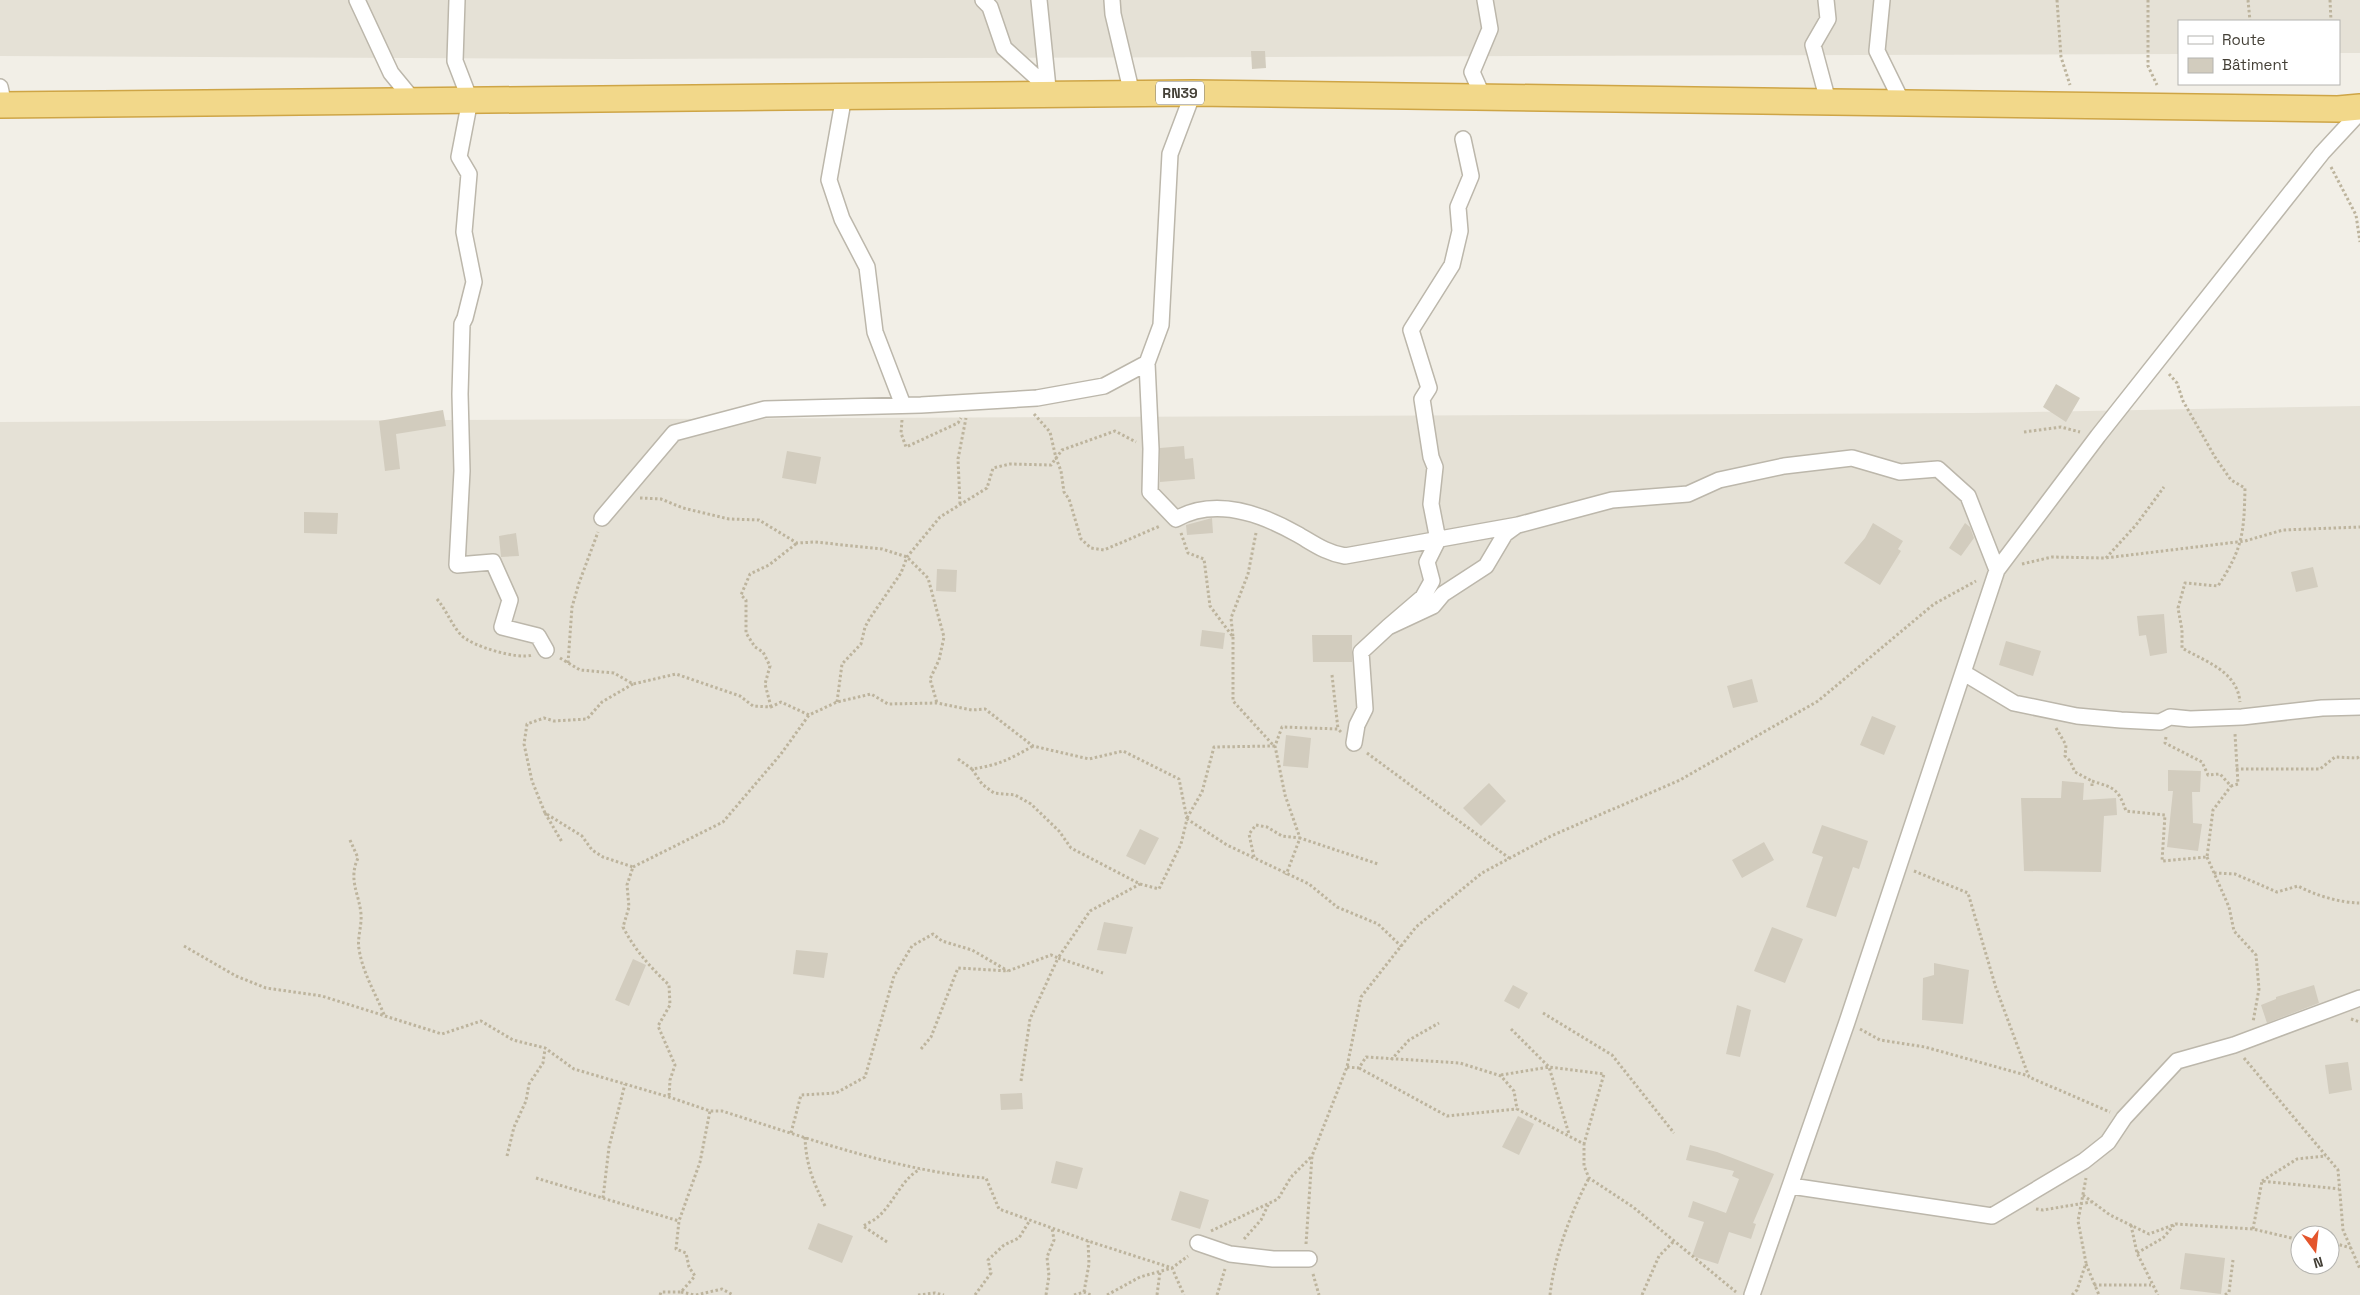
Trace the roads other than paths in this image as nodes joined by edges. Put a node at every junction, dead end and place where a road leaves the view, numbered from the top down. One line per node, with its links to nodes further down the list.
1 (356, 0): 17 (street)
2 (457, 0): 16 (street)
3 (982, 0): 9 (street)
4 (1040, 0): 9 (street)
5 (1112, 0): 12 (street)
6 (1485, 0): 14 (street)
7 (1826, 0): 18 (street)
8 (1882, 0): 19 (street)
9 (1048, 88): 11 (street)
10 (1193, 93): 12 (highway, RN39); 14 (highway, RN39); 23 (street)
11 (1073, 94): 12 (highway, RN39); 13 (highway, RN39)
12 (1132, 94)
13 (844, 96): 16 (highway, RN39); 24 (street)
14 (1484, 97): 18 (highway, RN39)
15 (1, 99): 17 (highway, RN39)
16 (470, 100): 17 (highway, RN39); 30 (street)
17 (414, 101)
18 (1828, 102): 19 (highway, RN39)
19 (1902, 102): 20 (highway, RN39)
20 (2360, 107)
21 (2360, 112): 28 (street)
22 (1463, 139): 27 (street)
23 (1147, 363): 24 (street); 27 (street)
24 (903, 405): 25 (street)
25 (602, 518)
26 (1518, 525): 27 (street); 28 (street); 29 (street)
27 (1438, 540): 29 (street)
28 (1997, 570): 31 (street)
29 (1388, 627): 33 (street)
30 (546, 650)
31 (1964, 673): 32 (street); 35 (street)
32 (2360, 707)
33 (1354, 742)
34 (2360, 998): 35 (street)
35 (1791, 1186): 38 (street)
36 (1198, 1243): 37 (street)
37 (1309, 1259)
38 (1752, 1295)

